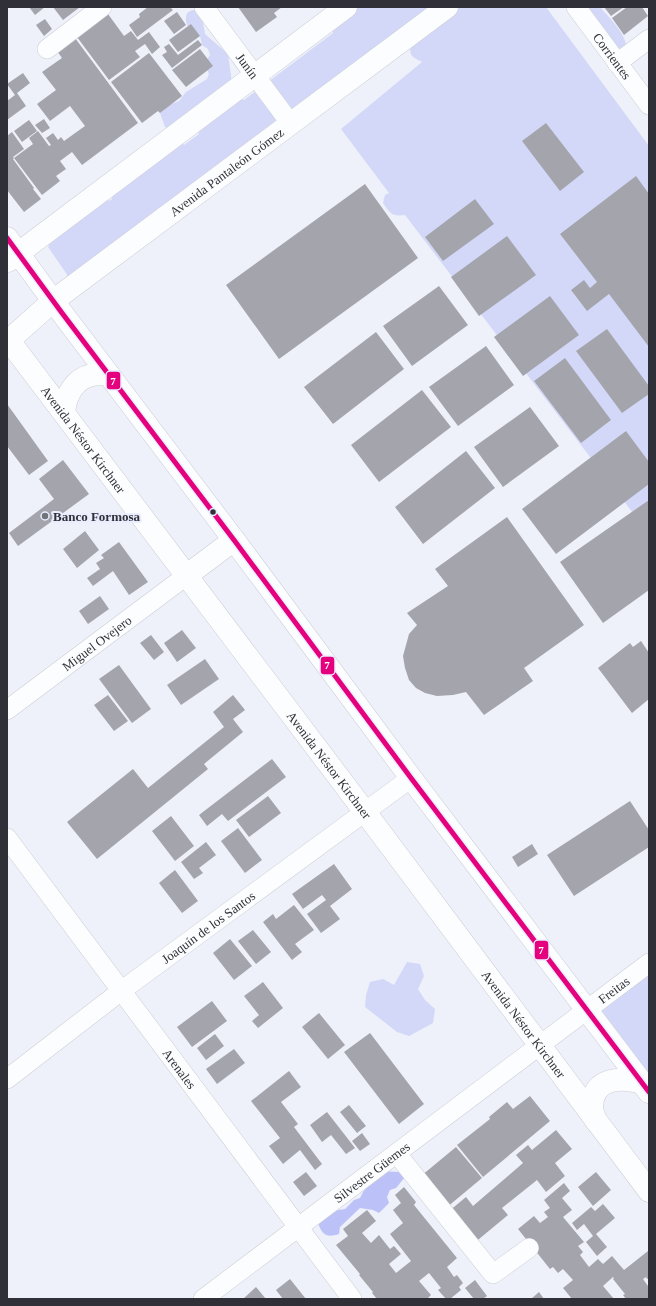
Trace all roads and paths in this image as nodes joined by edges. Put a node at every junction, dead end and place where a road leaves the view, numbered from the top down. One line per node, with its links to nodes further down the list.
1 (102, 7): 7 (street)
2 (204, 7): 9 (street, Junín)
3 (346, 7): 9 (main road)
4 (447, 7): 11 (main road, Avenida Pantaleón Gómez)
5 (576, 7): 8 (street, Corrientes)
6 (649, 39): 8 (street)
7 (47, 48)
8 (617, 63): 10 (street, Corrientes)
9 (255, 75): 11 (street, Junín); 12 (main road)
10 (649, 105)
11 (291, 124): 13 (main road, Avenida Pantaleón Gómez)
12 (11, 251): 13 (main road)
13 (53, 301): 14 (main road, Avenida Pantaleón Gómez); 15 (main road)
14 (8, 340): 16 (main road, Avenida Néstor Kirchner)
15 (108, 374): 16 (main road); 17 (main road)
16 (64, 412): 18 (main road, Avenida Néstor Kirchner)
17 (234, 540): 18 (main road); 20 (main road)
18 (186, 576): 19 (street, Miguel Ovejero); 21 (main road, Avenida Néstor Kirchner)
19 (7, 710)
20 (411, 778): 21 (street, Joaquín de los Santos); 25 (main road)
21 (366, 812): 24 (street, Joaquín de los Santos); 26 (main road, Avenida Néstor Kirchner)
22 (7, 838): 24 (street, Arenales)
23 (649, 964): 25 (street, Freitas)
24 (121, 991): 27 (street, Joaquín de los Santos); 32 (street, Arenales)
25 (588, 1010): 26 (street, Freitas); 28 (main road)
26 (540, 1045): 29 (main road, Avenida Néstor Kirchner); 30 (street, Silvestre Güemes)
27 (7, 1079)
28 (646, 1088): 29 (main road)
29 (596, 1121): 31 (main road, Avenida Néstor Kirchner)
30 (397, 1154): 32 (street, Silvestre Güemes); 33 (street)
31 (649, 1191)
32 (299, 1228): 34 (street, Silvestre Güemes); 35 (street, Arenales)
33 (529, 1248)
34 (203, 1299)
35 (352, 1299)

